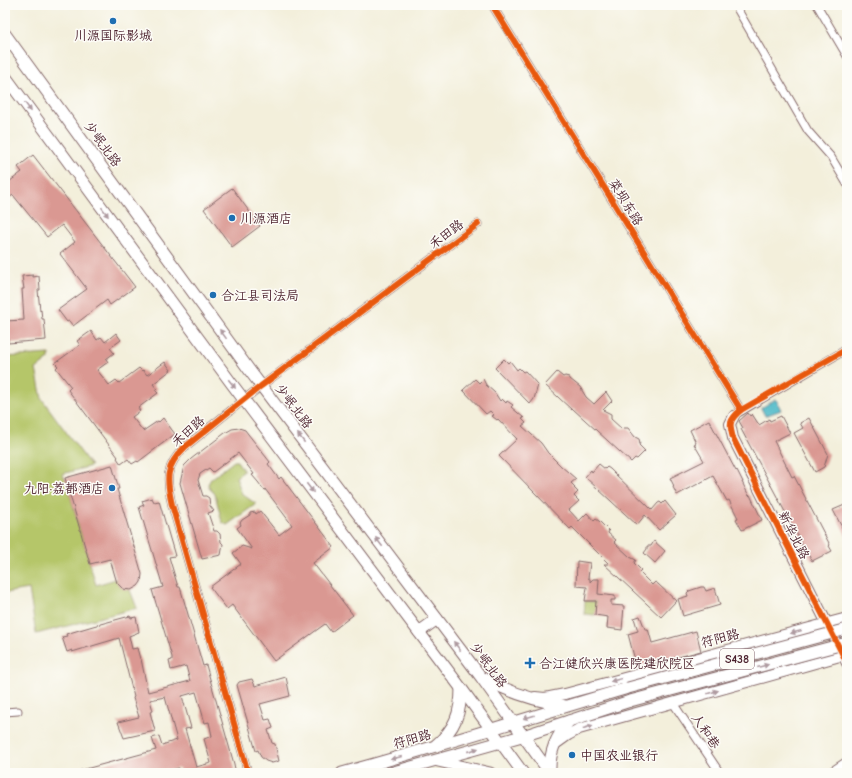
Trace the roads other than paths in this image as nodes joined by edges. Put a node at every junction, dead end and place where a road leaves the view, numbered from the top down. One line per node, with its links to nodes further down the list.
1 (492, 5): 12 (street, 菜坝东路)
2 (735, 5): 7 (street)
3 (817, 5): 5 (street)
4 (5, 34): 10 (main road, 少岷北路, one-way to 4)
5 (847, 56)
6 (5, 76): 11 (main road, one-way to 11)
7 (847, 184)
8 (478, 224): 10 (street, 禾田路)
9 (847, 349): 12 (street)
10 (261, 386): 11 (street, 禾田路); 14 (main road, 少岷北路, one-way to 10)
11 (244, 400): 18 (main road, one-way to 18); 38 (street, 禾田路)
12 (738, 413): 15 (street, 新华北路)
13 (847, 618): 15 (street, 符阳路)
14 (437, 619): 18 (main road); 22 (main road, 少岷北路, one-way to 14)
15 (828, 624): 16 (street, 符阳路); 20 (street, 新华北路)
16 (813, 627): 21 (street); 24 (street, 符阳路, one-way to 24)
17 (847, 629): 26 (main road, 符阳路 / S438, bridge)
18 (419, 632): 23 (main road)
19 (847, 643): 29 (main road, 符阳路 / S438, one-way to 19, bridge)
20 (846, 657): 21 (street)
21 (821, 661): 25 (street, one-way to 21)
22 (481, 677): 24 (main road); 30 (main road, 少岷北路)
23 (461, 688): 31 (main road); 35 (main road)
24 (530, 697): 26 (main road)
25 (672, 703): 34 (street, one-way to 25); 44 (street, 人和巷)
26 (567, 706): 30 (main road, 符阳路 / S438, one-way to 30)
27 (18, 711): 28 (street)
28 (5, 712)
29 (569, 721): 32 (main road, 符阳路 / S438); 34 (main road)
30 (513, 722): 31 (main road, 符阳路 / S438); 32 (main road, 少岷北路)
31 (491, 729): 33 (main road); 35 (main road, 符阳路 / S438)
32 (522, 736): 33 (main road, 符阳路 / S438); 43 (main road, 少岷北路)
33 (500, 742): 36 (main road, 符阳路 / S438, one-way to 33); 42 (main road)
34 (554, 745): 43 (main road)
35 (434, 748): 39 (main road, 符阳路 / S438, one-way to 39)
36 (436, 761): 40 (main road, 符阳路 / S438); 41 (main road)
37 (847, 761): 45 (street)
38 (248, 773)
39 (342, 773)
40 (390, 773)
41 (490, 773)
42 (523, 773)
43 (550, 773)
44 (720, 773)
45 (829, 773)

